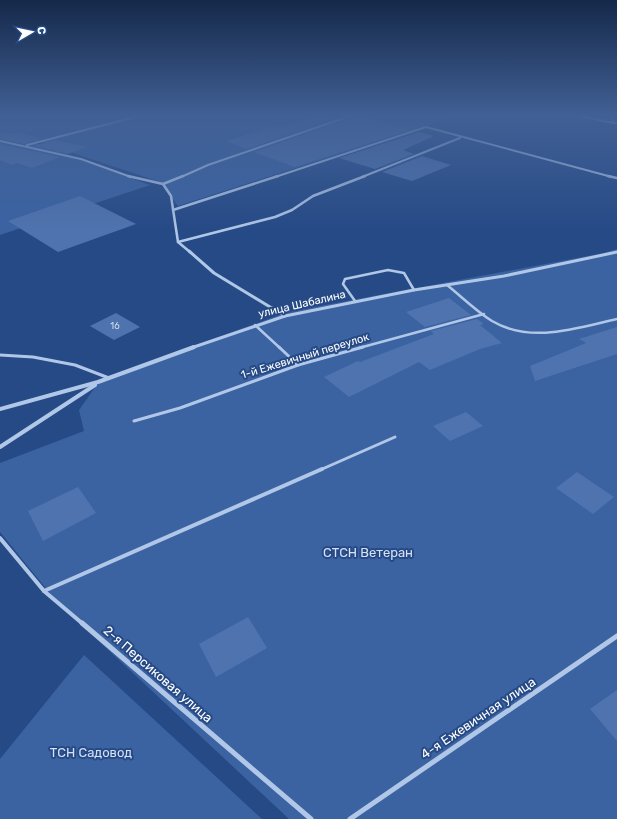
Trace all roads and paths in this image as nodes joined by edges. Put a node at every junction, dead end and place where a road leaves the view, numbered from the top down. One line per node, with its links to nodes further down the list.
1 (61, 154): 7 (street)
2 (239, 154): 7 (street)
3 (343, 154): 8 (street)
4 (420, 154): 9 (street)
5 (524, 154): 6 (street)
6 (617, 178)
7 (163, 184): 8 (street)
8 (173, 210): 9 (street)
9 (178, 242): 15 (street)
10 (617, 252): 11 (street, улица Шабалина)
11 (447, 286): 12 (street, улица Шабалина); 14 (lane)
12 (414, 290): 13 (street, улица Шабалина); 13 (lane)
13 (354, 301): 15 (street, улица Шабалина)
14 (484, 314): 16 (lane); 19 (lane, 1-й Ежевичный переулок)
15 (285, 316): 17 (street, улица Шабалина)
16 (617, 319)
17 (255, 325): 19 (lane); 20 (street, улица Шабалина)
18 (0, 355): 20 (lane)
19 (298, 365): 23 (lane, 1-й Ежевичный переулок)
20 (110, 378): 21 (street, улица Шабалина)
21 (98, 382): 22 (street, улица Шабалина); 25 (street)
22 (0, 409)
23 (134, 421)
24 (395, 437): 27 (lane)
25 (0, 447)
26 (0, 538): 27 (lane, 2-я Персиковая улица)
27 (44, 591): 29 (lane, 2-я Персиковая улица)
28 (617, 636): 30 (lane, 4-я Ежевичная улица)
29 (311, 819)
30 (350, 819)

